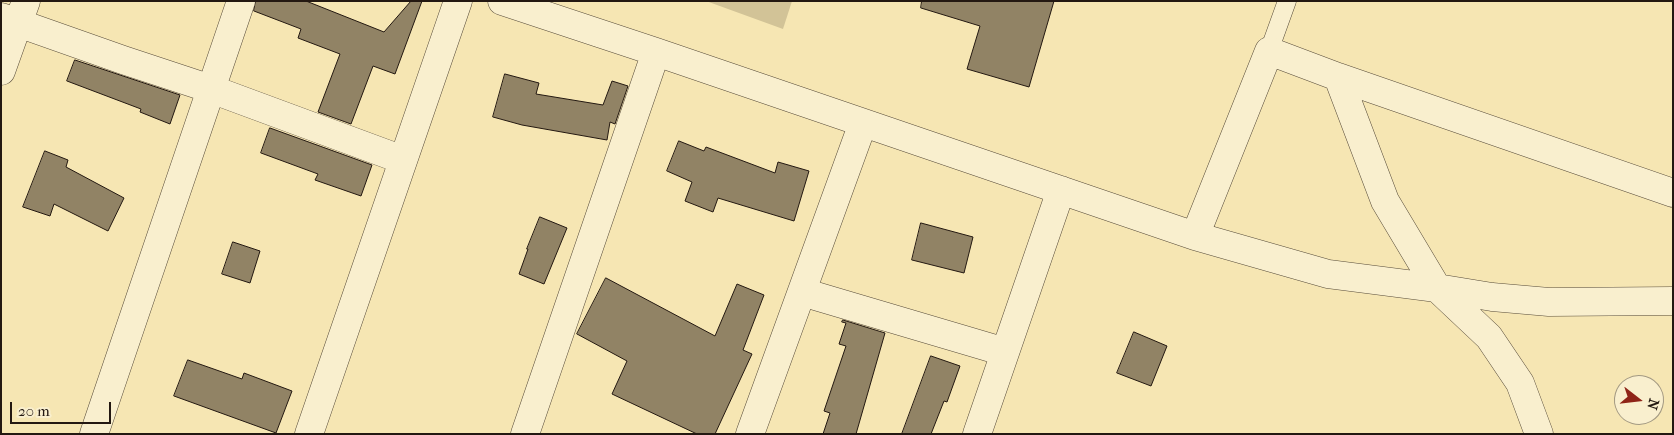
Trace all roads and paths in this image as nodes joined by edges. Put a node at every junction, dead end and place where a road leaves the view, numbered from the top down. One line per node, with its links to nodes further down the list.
1 (241, 1): 10 (street)
2 (458, 1): 12 (street)
3 (502, 1): 7 (street)
4 (1287, 1): 6 (lane)
5 (15, 14): 8 (street); 10 (street)
6 (1269, 51): 9 (street); 15 (street)
7 (656, 52): 11 (street); 22 (street)
8 (1, 71)
9 (1338, 77): 14 (street); 16 (street)
10 (211, 89): 12 (street); 20 (street)
11 (863, 123): 13 (street); 17 (street)
12 (403, 160): 21 (street)
13 (1061, 190): 15 (street); 19 (street)
14 (1673, 193)
15 (1195, 236): 16 (street)
16 (1437, 288): 18 (street); 25 (street)
17 (802, 292): 19 (street); 23 (street)
18 (1673, 300)
19 (1006, 352): 24 (street)
20 (94, 434)
21 (309, 434)
22 (525, 434)
23 (750, 434)
24 (977, 434)
25 (1539, 434)

